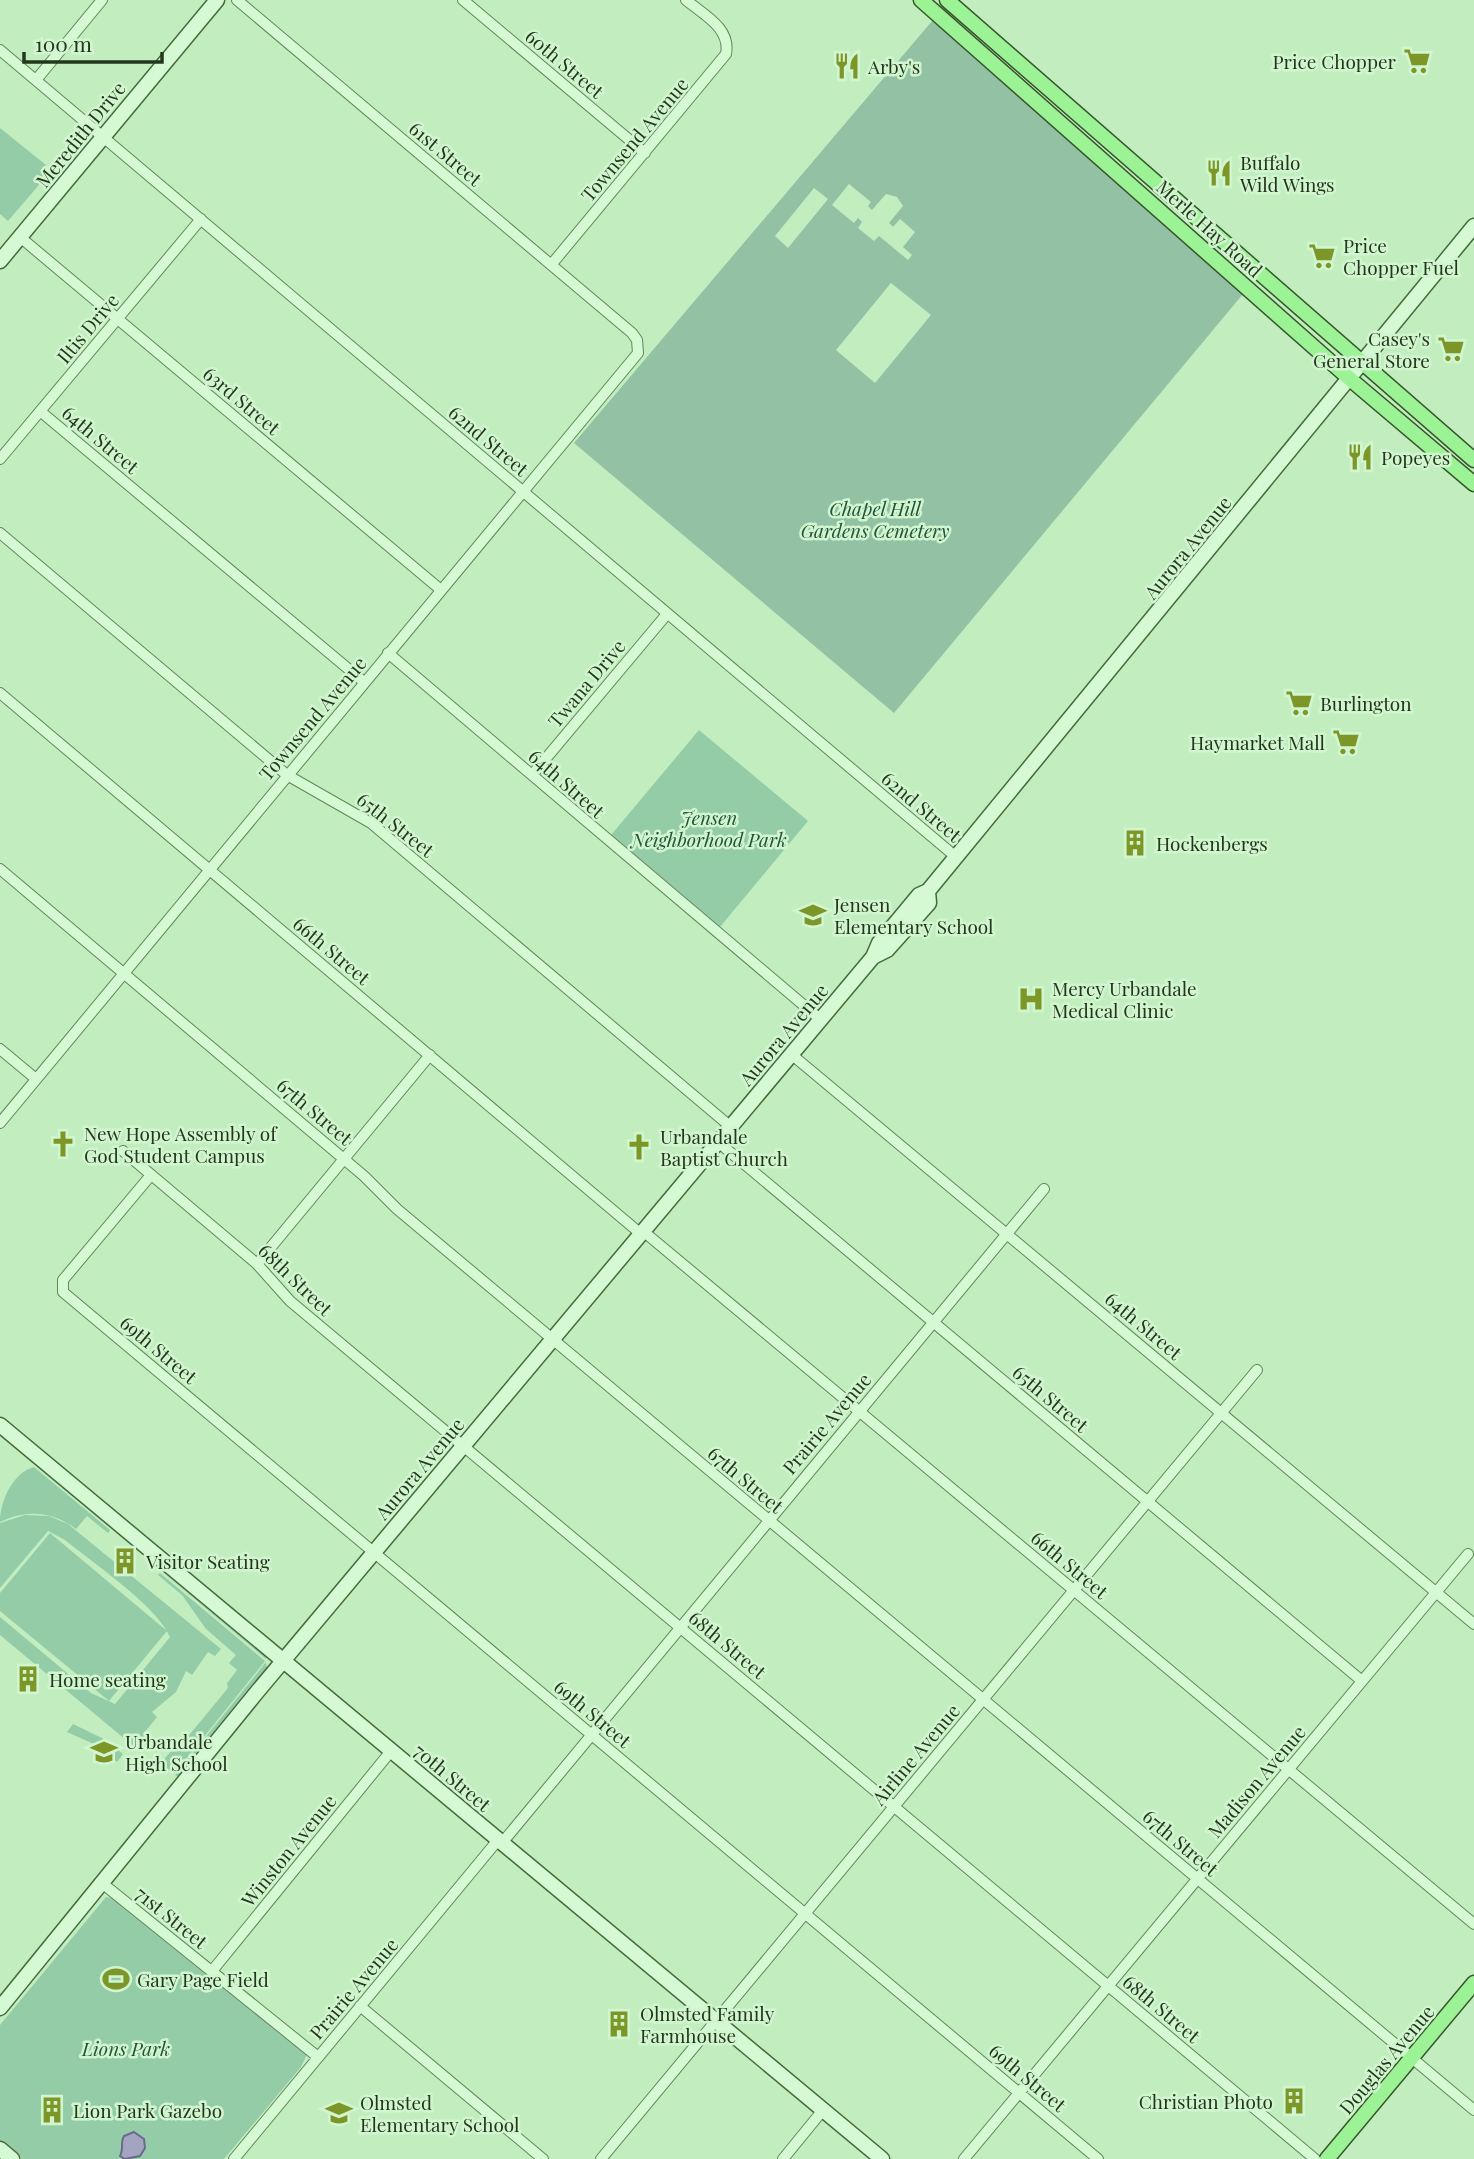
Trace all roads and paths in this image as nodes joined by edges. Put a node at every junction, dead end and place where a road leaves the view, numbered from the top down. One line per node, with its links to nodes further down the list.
1 (102, 0): 9 (street)
2 (217, 0): 10 (street, Meredith Drive)
3 (237, 0): 16 (street, 61st Street)
4 (463, 0): 11 (street, 60th Street)
5 (686, 0): 11 (street, Townsend Avenue)
6 (921, 0): 20 (main road, Merle Hay Road)
7 (947, 0): 19 (main road, Merle Hay Road)
8 (0, 50): 9 (street, 62nd Street)
9 (36, 80): 10 (street, 62nd Street)
10 (104, 136): 12 (street, 62nd Street); 14 (street, Meredith Drive)
11 (645, 153): 16 (street, Townsend Avenue)
12 (201, 219): 17 (street, Iltis Drive); 25 (street, 62nd Street)
13 (1472, 234): 19 (street, Aurora Avenue)
14 (20, 237): 15 (street, Meredith Drive); 17 (street, 63rd Street)
15 (0, 261)
16 (551, 265): 18 (street, 61st Street)
17 (118, 318): 21 (street, Iltis Drive); 27 (street, 63rd Street)
18 (632, 333): 25 (street, Townsend Avenue)
19 (1362, 365): 20 (street, Aurora Avenue); 23 (main road, Merle Hay Road)
20 (1350, 379): 24 (main road, Merle Hay Road); 34 (street, Aurora Avenue)
21 (40, 411): 22 (street, Iltis Drive); 30 (street, 64th Street)
22 (0, 459)
23 (1474, 460)
24 (1474, 484)
25 (523, 492): 27 (street, Townsend Avenue); 28 (street, 62nd Street)
26 (0, 533): 32 (street, 65th Street)
27 (441, 590): 29 (street, Townsend Avenue)
28 (667, 614): 33 (street, Twana Drive); 34 (street, 62nd Street)
29 (388, 653): 30 (street, Townsend Avenue); 33 (street, 64th Street)
30 (364, 682): 32 (street, Townsend Avenue)
31 (0, 693): 36 (street, 66th Street)
32 (287, 775): 36 (street, Townsend Avenue); 44 (street, 65th Street)
33 (532, 775): 38 (street, 64th Street)
34 (956, 857): 38 (street, Aurora Avenue)
35 (0, 869): 37 (street, 67th Street)
36 (209, 870): 37 (street, Townsend Avenue); 41 (street, 66th Street)
37 (125, 973): 42 (street, Townsend Avenue); 47 (street, 67th Street)
38 (820, 1019): 40 (street, Aurora Avenue)
39 (0, 1049): 42 (street)
40 (791, 1054): 44 (street, Aurora Avenue); 51 (street, 64th Street)
41 (430, 1055): 47 (street); 50 (street, 66th Street)
42 (36, 1079): 43 (street, Townsend Avenue)
43 (0, 1123)
44 (730, 1126): 45 (street, Aurora Avenue)
45 (718, 1142): 50 (street, Aurora Avenue); 53 (street, 65th Street)
46 (123, 1151): 48 (street, 68th Street)
47 (344, 1159): 52 (street); 54 (street, 67th Street)
48 (151, 1175): 52 (street, 68th Street); 62 (street, 69th Street)
49 (1044, 1189): 51 (street, Prairie Avenue)
50 (642, 1233): 54 (street, Aurora Avenue); 56 (street, 66th Street)
51 (1007, 1233): 53 (street, Prairie Avenue); 57 (street, 64th Street)
52 (257, 1264): 59 (street, 68th Street)
53 (933, 1322): 56 (street, Prairie Avenue); 60 (street, 65th Street)
54 (552, 1339): 59 (street, Aurora Avenue); 61 (street, 67th Street)
55 (1257, 1370): 57 (street, Airline Avenue)
56 (859, 1411): 61 (street, Prairie Avenue); 64 (street, 66th Street)
57 (1221, 1413): 60 (street, Airline Avenue); 65 (street, 64th Street)
58 (0, 1425): 68 (street, 70th Street)
59 (463, 1446): 62 (street, Aurora Avenue); 67 (street, 68th Street)
60 (1148, 1502): 64 (street, Airline Avenue); 69 (street, 65th Street)
61 (768, 1520): 67 (street, Prairie Avenue); 70 (street, 67th Street)
62 (374, 1553): 68 (street, Aurora Avenue); 71 (street, 69th Street)
63 (1468, 1554): 65 (street, Madison Avenue)
64 (1074, 1590): 70 (street, Airline Avenue); 73 (street, 66th Street)
65 (1436, 1592): 66 (street, 64th Street); 69 (street, Madison Avenue)
66 (1474, 1624)
67 (679, 1627): 71 (street, Prairie Avenue); 74 (street, 68th Street)
68 (283, 1661): 72 (street, 70th Street); 77 (street, Aurora Avenue)
69 (1362, 1681): 73 (street, Madison Avenue)
70 (983, 1700): 74 (street, Airline Avenue); 76 (street, 67th Street)
71 (591, 1734): 75 (street, Prairie Avenue); 78 (street, 69th Street)
72 (391, 1751): 75 (street, 70th Street); 80 (street, Winston Avenue)
73 (1289, 1769): 76 (street, Madison Avenue); 79 (street, 66th Street)
74 (894, 1807): 78 (street, Airline Avenue); 82 (street, 68th Street)
75 (500, 1841): 83 (street, Prairie Avenue); 85 (street, 70th Street)
76 (1198, 1879): 82 (street, Madison Avenue); 87 (street, 67th Street)
77 (102, 1883): 80 (street, 71st Street); 84 (street, Aurora Avenue)
78 (806, 1913): 85 (street, Airline Avenue); 88 (street, 69th Street)
79 (1474, 1924)
80 (212, 1971): 86 (street, 71st Street)
81 (1474, 1983): 87 (main road, Douglas Avenue)
82 (1108, 1986): 88 (street, Madison Avenue); 100 (street, 68th Street)
83 (360, 2006): 86 (street, Prairie Avenue); 94 (street)
84 (0, 2008)
85 (716, 2021): 89 (street, 70th Street); 95 (street, Airline Avenue)
86 (318, 2057): 93 (street, Prairie Avenue)
87 (1411, 2058): 90 (street, 67th Street); 101 (main road, Douglas Avenue)
88 (1019, 2093): 98 (street, Madison Avenue); 99 (street, 69th Street)
89 (823, 2110): 96 (street); 97 (street, 70th Street)
90 (1474, 2110)
91 (0, 2149): 92 (street)
92 (12, 2159)
93 (234, 2159)
94 (543, 2159)
95 (601, 2159)
96 (783, 2159)
97 (882, 2159)
98 (964, 2159)
99 (1098, 2159)
100 (1315, 2159)
101 (1327, 2159)

